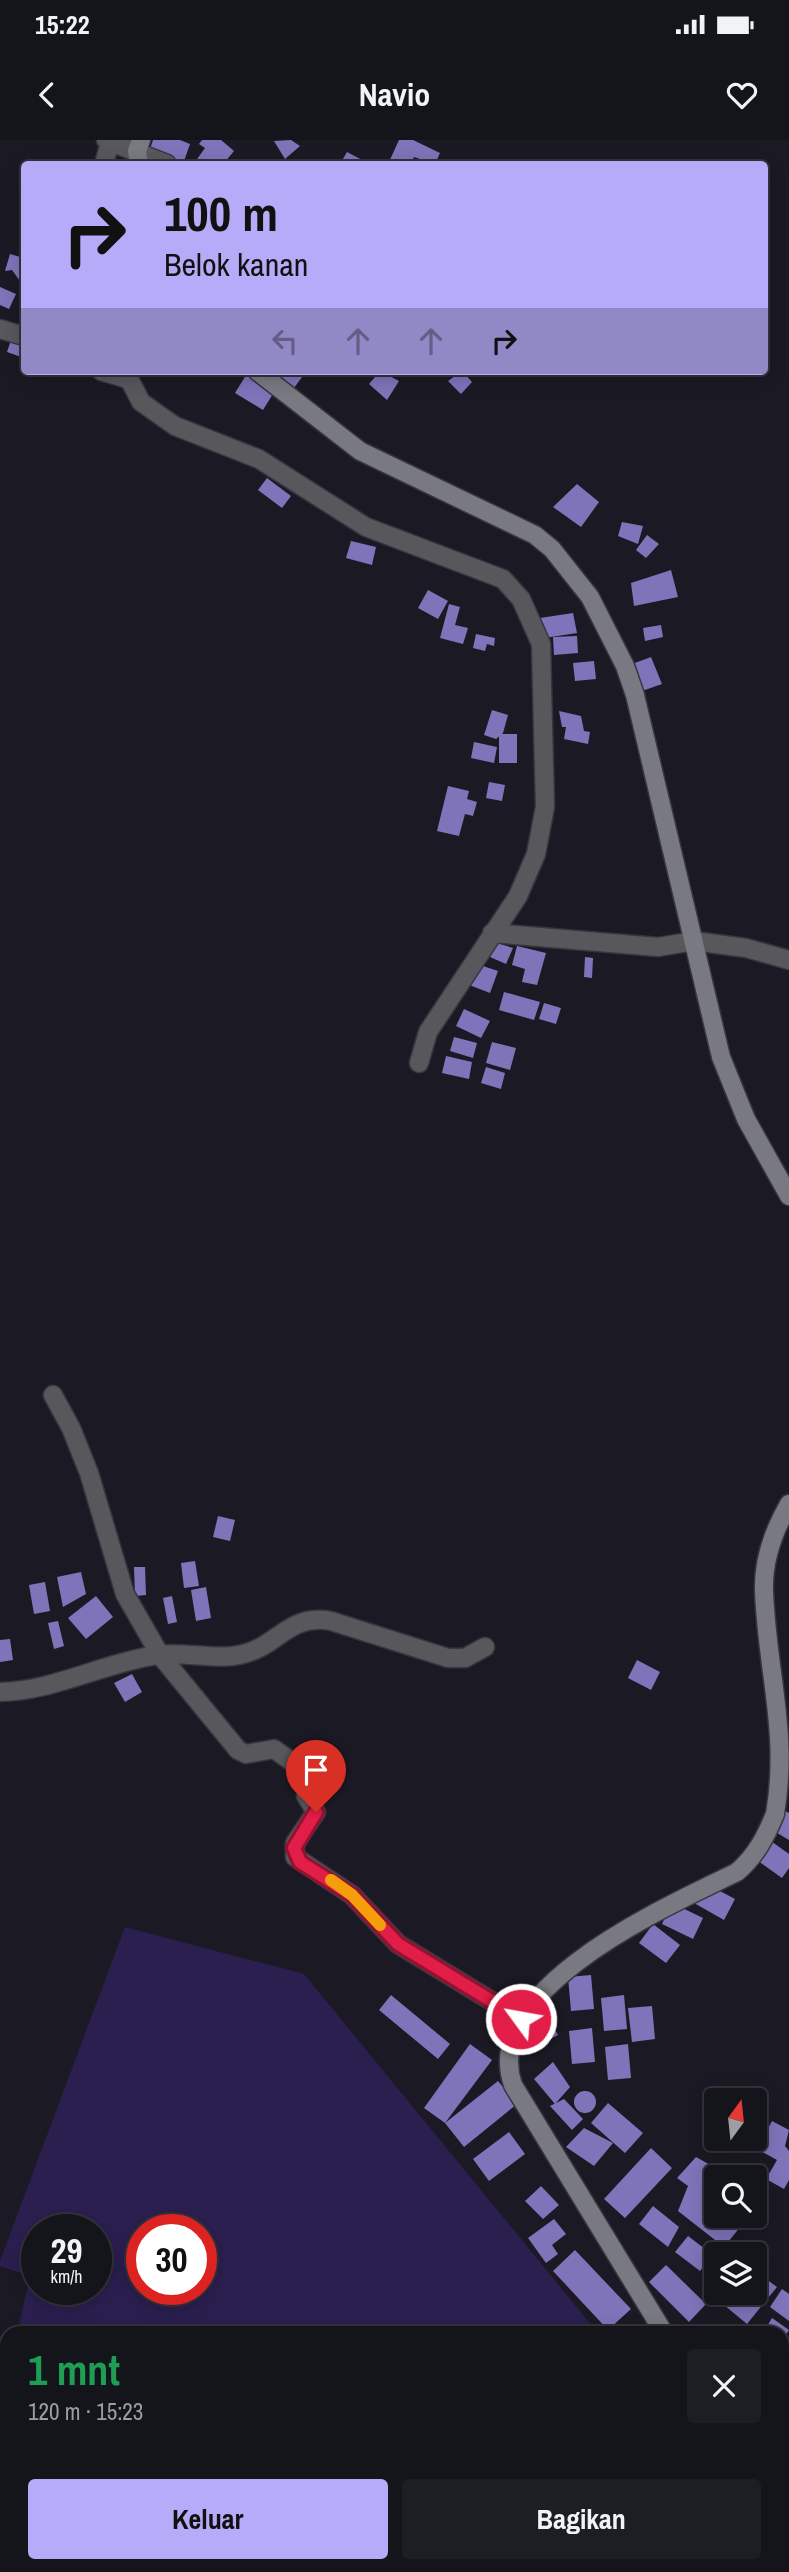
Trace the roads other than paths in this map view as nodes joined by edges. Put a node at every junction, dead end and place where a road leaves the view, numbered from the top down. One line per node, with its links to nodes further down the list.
1 (108, 141): 2 (street); 3 (street)
2 (139, 152): 4 (street)
3 (105, 161)
4 (160, 161)
5 (0, 329): 6 (street)
6 (21, 336)
7 (126, 375): 9 (street)
8 (262, 375): 10 (street)
9 (492, 933): 10 (street); 12 (street)
10 (694, 941): 11 (street); 13 (street)
11 (789, 960)
12 (419, 1063)
13 (789, 1196)
14 (53, 1395): 17 (street)
15 (789, 1504): 19 (street)
16 (485, 1647): 17 (street)
17 (159, 1655): 18 (street); 19 (street)
18 (0, 1692)
19 (521, 2019): 20 (street)
20 (660, 2326)

